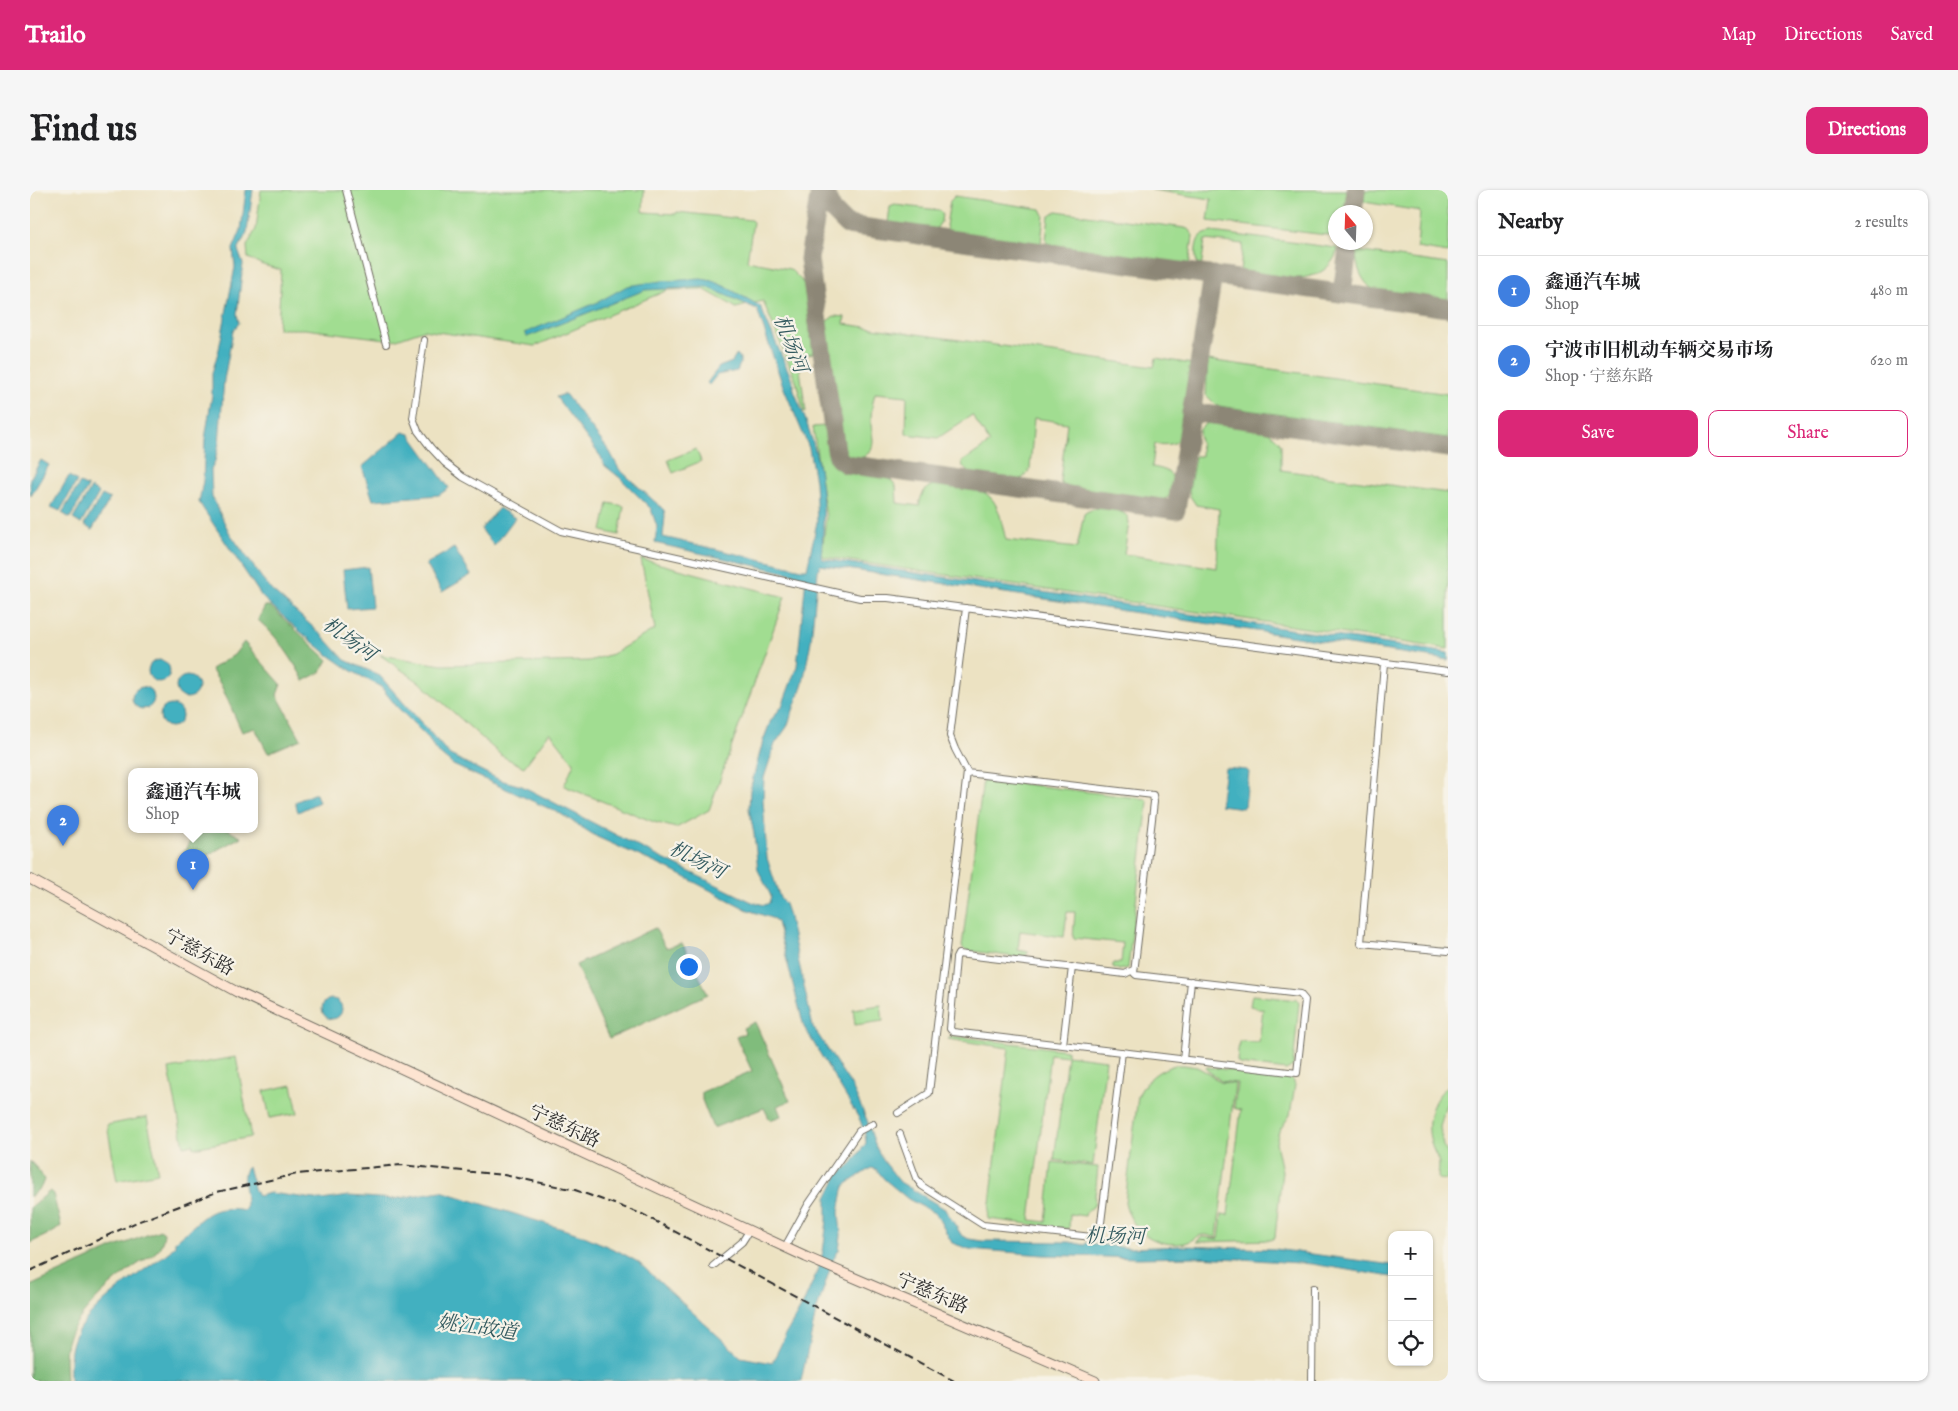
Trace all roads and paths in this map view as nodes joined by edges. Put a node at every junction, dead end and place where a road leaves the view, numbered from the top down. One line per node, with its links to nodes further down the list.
1 (346, 190): 3 (street)
2 (424, 340): 4 (street)
3 (386, 344)
4 (966, 608): 5 (street); 7 (street)
5 (1384, 663): 6 (street); 9 (street)
6 (1448, 671)
7 (967, 773): 11 (street); 16 (street)
8 (30, 879): 19 (main road, 宁慈东路)
9 (1448, 952)
10 (1072, 967): 11 (street); 13 (street); 13 (street)
11 (1133, 970): 12 (street)
12 (1191, 981): 15 (street); 15 (street)
13 (1063, 1045): 14 (street)
14 (1122, 1052): 15 (street); 18 (street)
15 (1183, 1060)
16 (898, 1113)
17 (873, 1124): 20 (street)
18 (900, 1134)
19 (749, 1231): 20 (main road, 宁慈东路); 21 (street)
20 (785, 1247): 23 (main road, 宁慈东路)
21 (713, 1266)
22 (1313, 1288): 24 (street)
23 (1095, 1381)
24 (1312, 1381)

